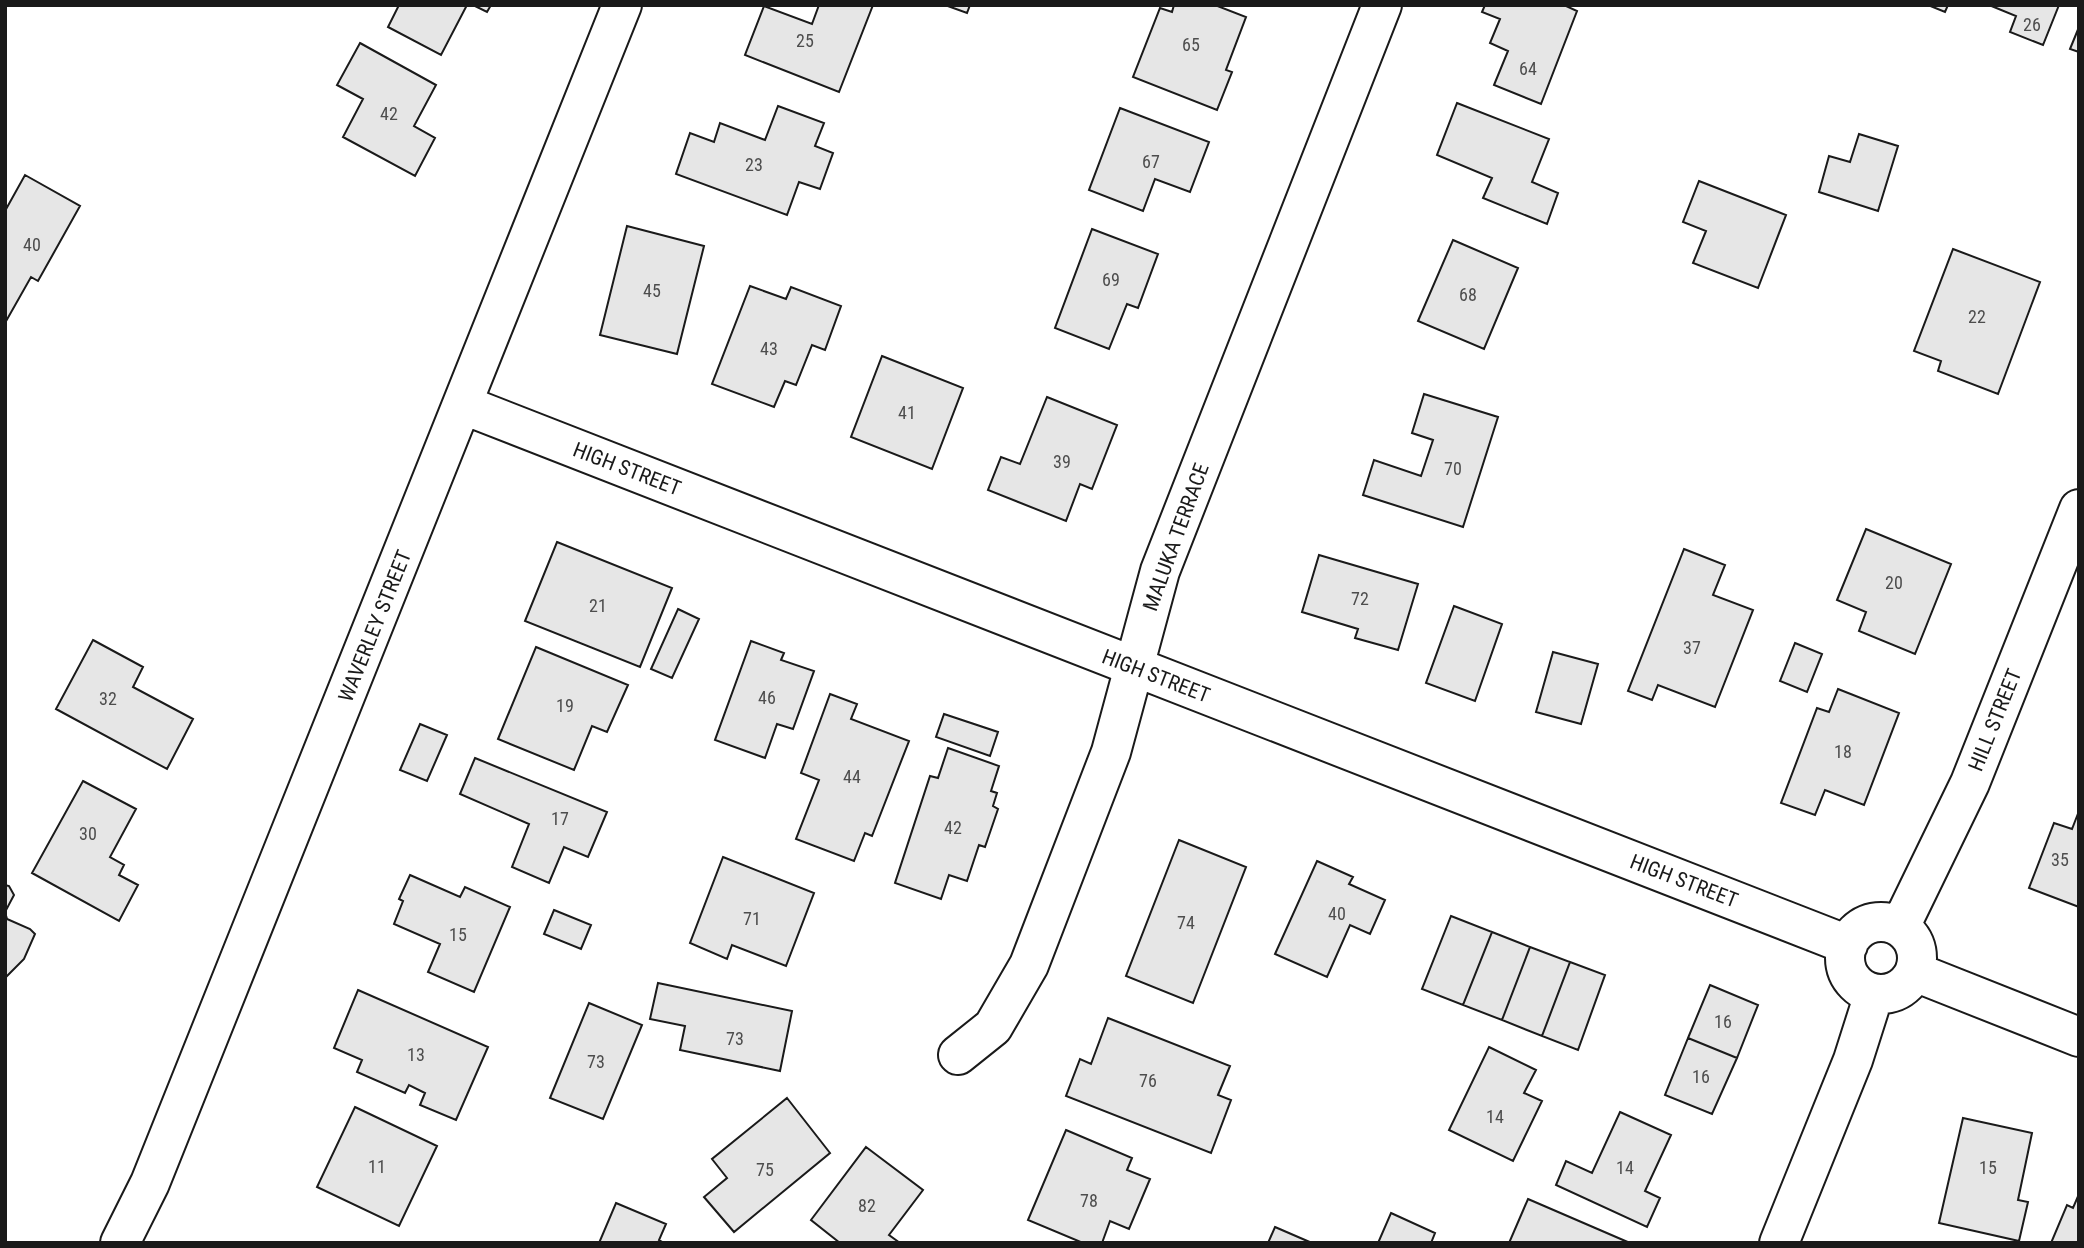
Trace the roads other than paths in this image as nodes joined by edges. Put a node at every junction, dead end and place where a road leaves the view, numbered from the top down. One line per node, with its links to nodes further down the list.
1 (622, 5): 3 (street, WAVERLEY STREET)
2 (1382, 5): 5 (street, MALUKA TERRACE)
3 (464, 405): 5 (street, HIGH STREET); 12 (street, WAVERLEY STREET)
4 (2079, 509): 6 (street, HILL STREET)
5 (1133, 667): 7 (street, HIGH STREET); 11 (street, MALUKA TERRACE)
6 (1900, 927): 7 (street); 8 (street)
7 (1848, 945): 9 (street)
8 (1914, 972): 9 (street); 10 (street)
9 (1874, 993): 13 (street)
10 (2079, 1037)
11 (958, 1055)
12 (120, 1243)
13 (1779, 1243)

